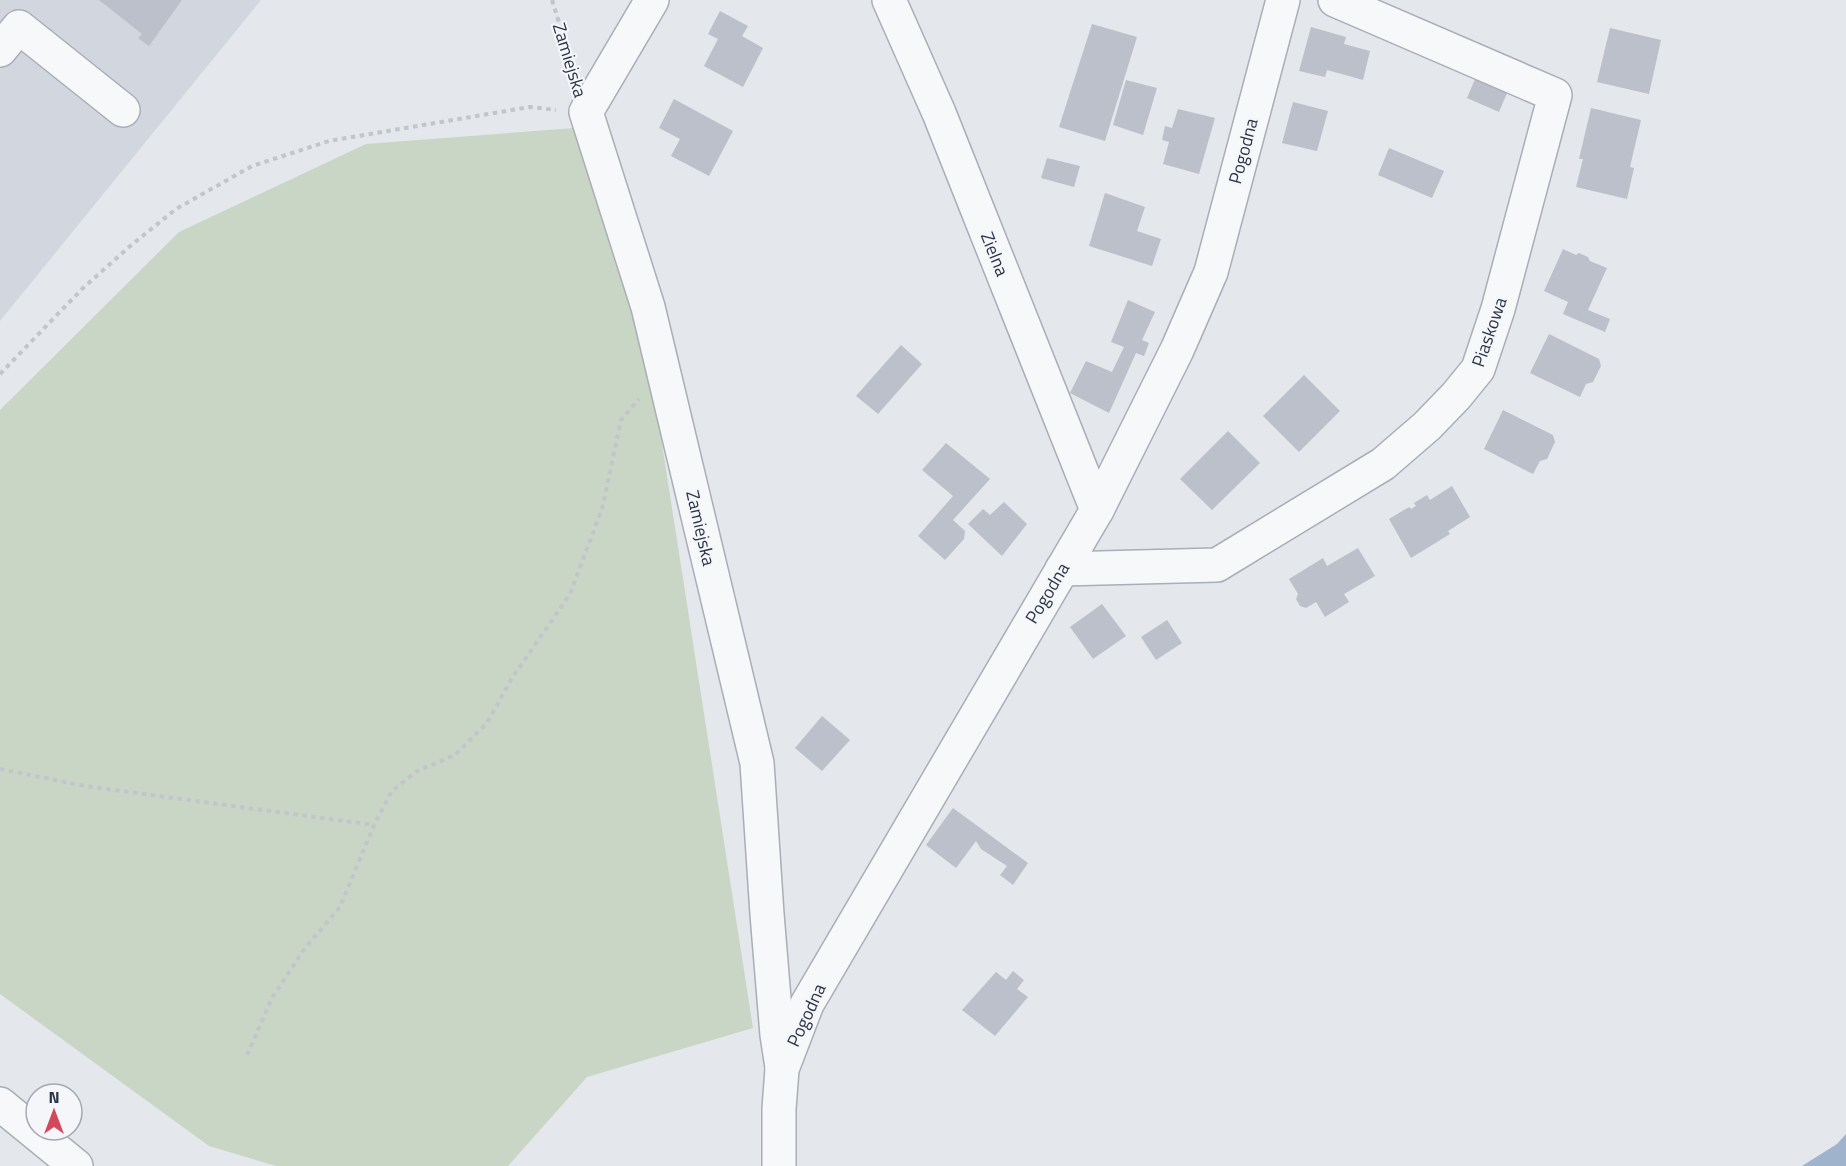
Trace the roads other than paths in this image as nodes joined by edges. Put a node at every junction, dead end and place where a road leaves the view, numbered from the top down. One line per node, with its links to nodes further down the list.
1 (652, 0): 9 (street, Zamiejska)
2 (889, 0): 7 (street, Zielna)
3 (1282, 0): 7 (street, Pogodna)
4 (1335, 0): 8 (street, Piaskowa)
5 (0, 50): 6 (street)
6 (123, 110)
7 (1096, 510): 8 (street, Pogodna)
8 (1062, 569): 9 (street, Pogodna)
9 (782, 1069): 12 (street, Pogodna)
10 (0, 1104): 11 (street)
11 (76, 1166)
12 (779, 1166)

